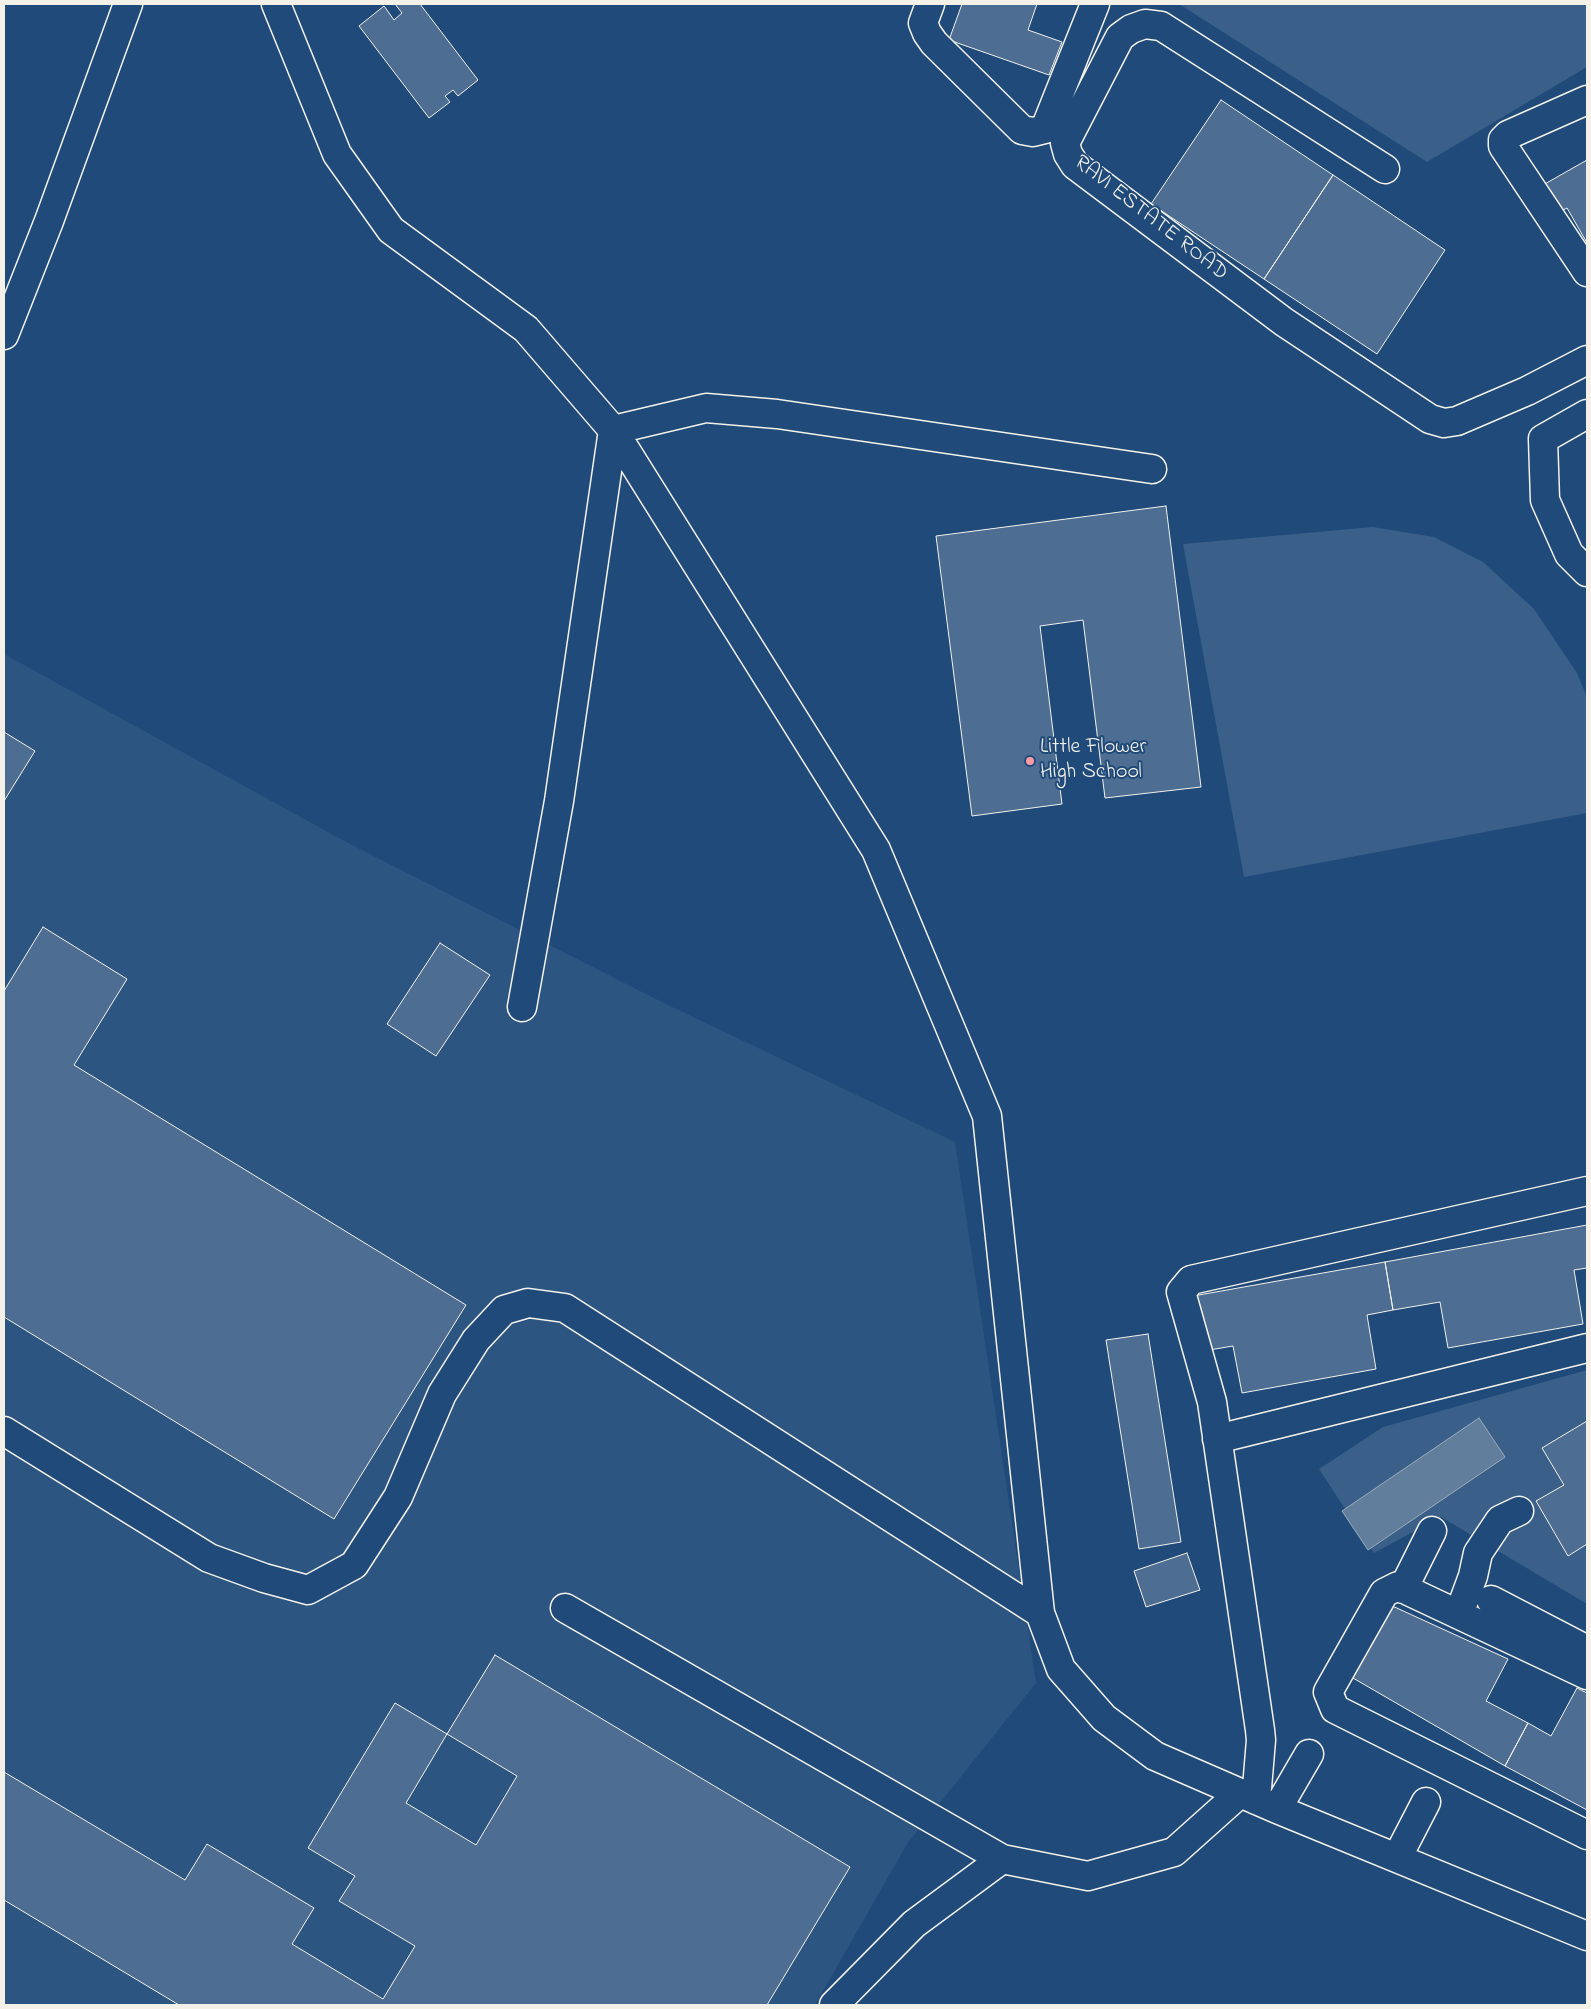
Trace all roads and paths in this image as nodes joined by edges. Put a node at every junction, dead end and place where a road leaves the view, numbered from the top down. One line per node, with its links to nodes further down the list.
1 (128, 4): 8 (street)
2 (276, 4): 11 (street)
3 (930, 4): 4 (street)
4 (1095, 4)
5 (1587, 100): 7 (street)
6 (1385, 169): 9 (street, RAVI ESTATE ROAD)
7 (1587, 272)
8 (4, 335)
9 (1587, 360)
10 (1587, 414): 13 (street)
11 (613, 430): 12 (street); 14 (street); 24 (street)
12 (1152, 469)
13 (1587, 572)
14 (522, 1007)
15 (1587, 1191): 18 (street)
16 (1587, 1348): 18 (street)
17 (4, 1431): 24 (street)
18 (1217, 1439): 29 (street)
19 (1519, 1511): 25 (street)
20 (1432, 1530): 21 (street)
21 (1404, 1589): 25 (street); 31 (street)
22 (1492, 1600): 26 (street)
23 (565, 1608): 33 (street)
24 (1040, 1613): 29 (street)
25 (1458, 1614): 27 (street)
26 (1587, 1650)
27 (1587, 1675)
28 (1309, 1754): 29 (street)
29 (1258, 1801): 32 (street); 33 (street)
30 (1426, 1802): 32 (street)
31 (1587, 1834)
32 (1398, 1858): 34 (street)
33 (1002, 1859): 35 (street)
34 (1587, 1936)
35 (834, 2005)

